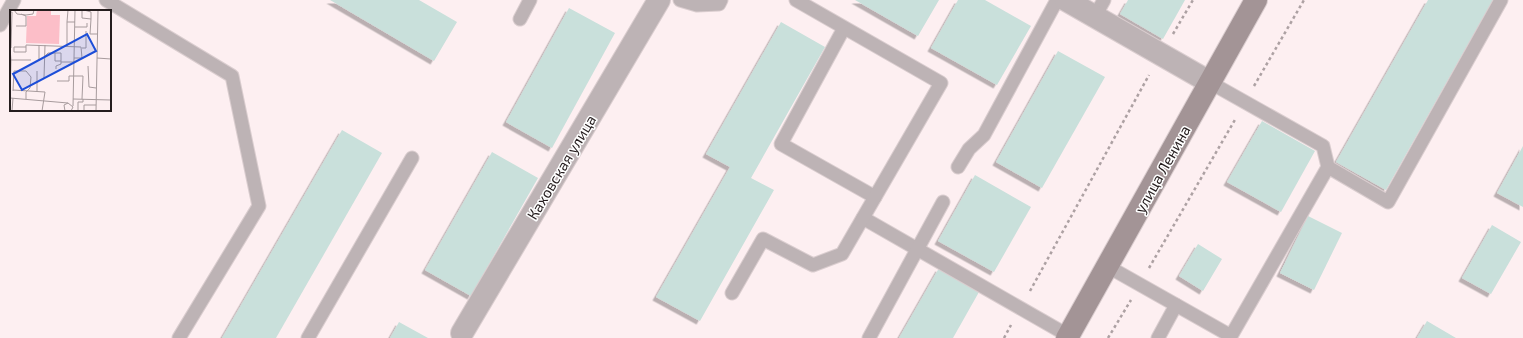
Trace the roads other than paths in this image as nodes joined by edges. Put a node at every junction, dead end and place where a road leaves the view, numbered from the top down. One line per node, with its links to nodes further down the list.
1 (14, 0): 14 (lane)
2 (106, 0): 29 (lane)
3 (530, 0): 13 (lane)
4 (659, 0): 27 (street, Каховская улица)
5 (680, 0): 6 (lane)
6 (722, 0)
7 (796, 0): 15 (lane)
8 (1057, 0): 18 (lane)
9 (1066, 0): 12 (street)
10 (1256, 0): 16 (street, улица Ленина)
11 (1501, 0): 19 (lane)
12 (1099, 8): 16 (street)
13 (520, 19)
14 (0, 25)
15 (844, 28): 20 (lane); 20 (lane)
16 (1210, 83): 19 (lane); 24 (street, улица Ленина)
17 (412, 158): 30 (lane)
18 (958, 167)
19 (1328, 167): 26 (lane)
20 (875, 197): 22 (lane)
21 (943, 202): 23 (lane)
22 (863, 218): 23 (lane); 25 (lane)
23 (917, 249): 28 (lane); 31 (lane)
24 (1108, 266): 26 (lane); 28 (street, улица Ленина)
25 (732, 293)
26 (1176, 305): 32 (lane)
27 (462, 333)
28 (1068, 337)
29 (179, 338)
30 (308, 338)
31 (869, 338)
32 (1158, 338)

